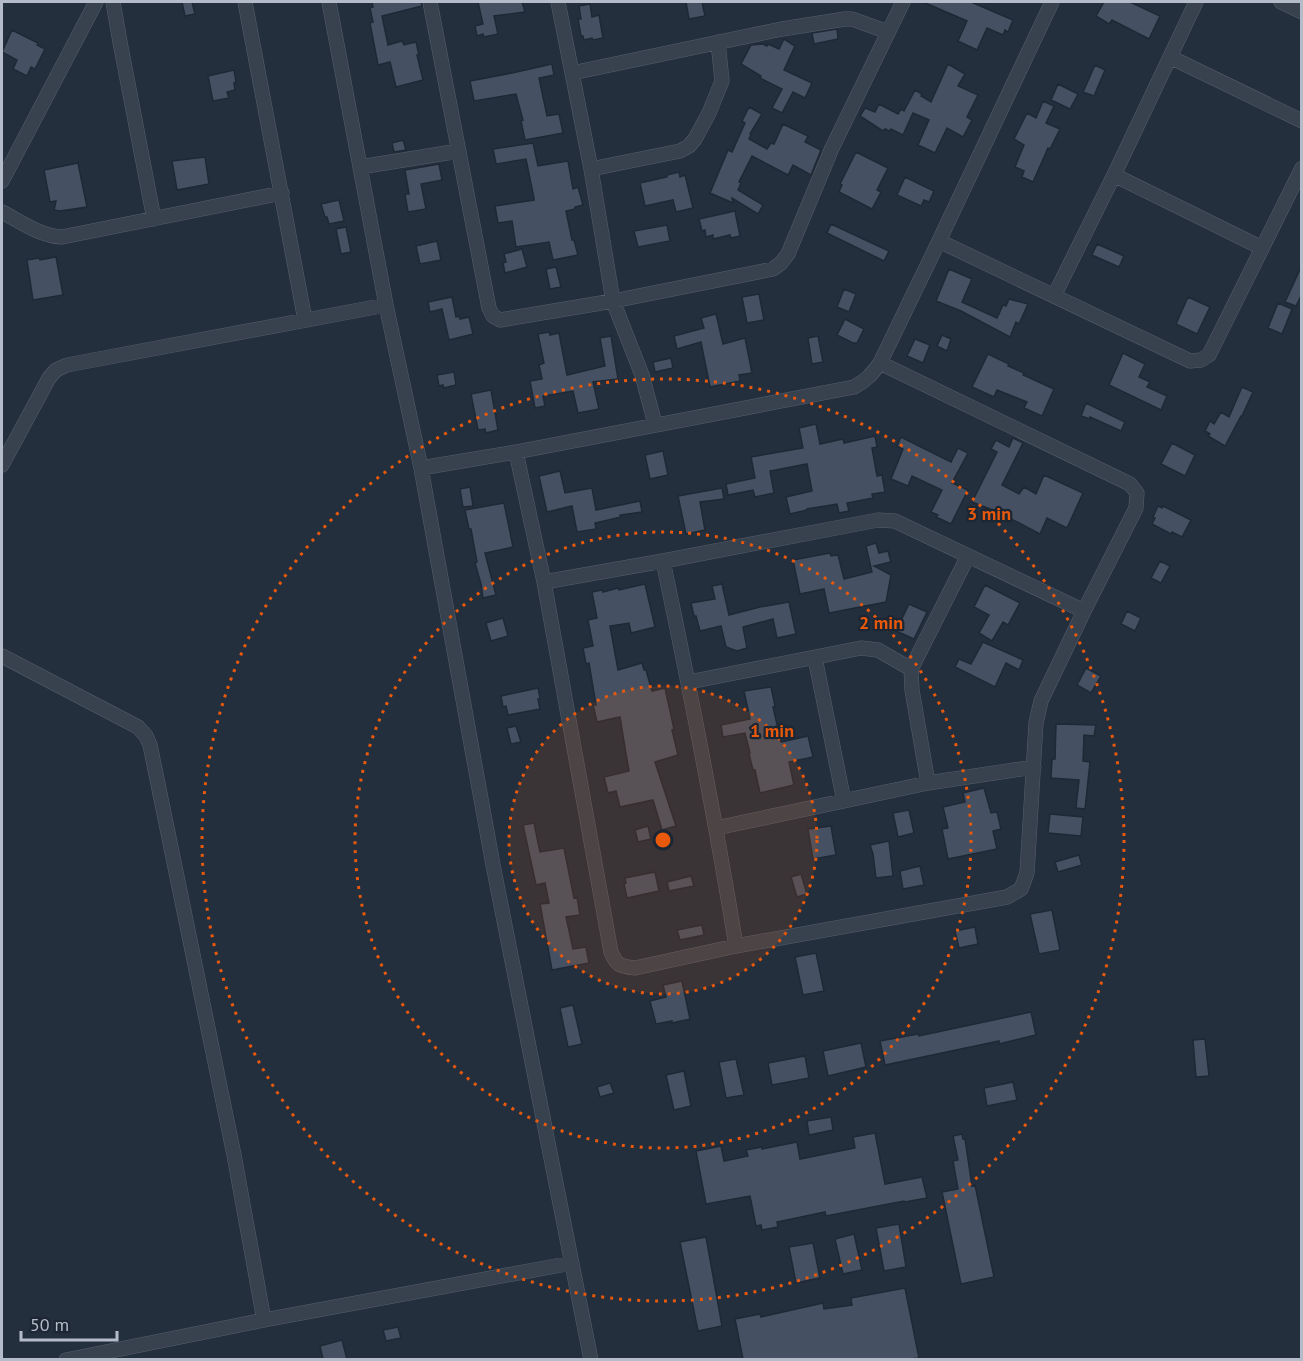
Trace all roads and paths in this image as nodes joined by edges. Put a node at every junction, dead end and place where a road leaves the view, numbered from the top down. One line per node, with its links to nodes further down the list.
1 (96, 2): 22 (street)
2 (113, 2): 25 (street)
3 (245, 2): 23 (street)
4 (330, 2): 18 (street)
5 (430, 2): 17 (street)
6 (558, 2): 15 (street)
7 (903, 2): 12 (street)
8 (1052, 2): 26 (street)
9 (1196, 2): 14 (street)
10 (1281, 2): 11 (street)
11 (1302, 12)
12 (888, 32): 13 (street); 29 (street)
13 (718, 42): 15 (street); 20 (street)
14 (1170, 57): 16 (street); 21 (street)
15 (573, 73): 20 (street)
16 (1302, 122)
17 (459, 151): 18 (street); 29 (street)
18 (360, 167): 30 (street)
19 (1302, 168): 27 (street)
20 (591, 169): 29 (street)
21 (1114, 175): 27 (street); 28 (street)
22 (2, 181)
23 (282, 193): 25 (street); 31 (street)
24 (2, 212): 25 (street)
25 (154, 219)
26 (939, 241): 28 (street); 32 (street)
27 (1262, 248): 28 (street)
28 (1054, 296)
29 (613, 301): 33 (street)
30 (386, 305): 31 (street); 36 (street)
31 (305, 320): 35 (street)
32 (880, 363): 33 (street); 40 (street)
33 (655, 424): 34 (street)
34 (516, 452): 36 (street); 39 (street)
35 (4, 455)
36 (421, 468): 50 (street)
37 (968, 556): 38 (street); 40 (street); 43 (street)
38 (663, 561): 39 (street); 44 (street)
39 (544, 582): 49 (street)
40 (1084, 611): 45 (street)
41 (2, 656): 51 (street)
42 (815, 658): 43 (street); 44 (street); 47 (street)
43 (912, 669): 46 (street)
44 (689, 682): 48 (street)
45 (1034, 767): 46 (street); 49 (street)
46 (928, 783): 47 (street)
47 (844, 801): 48 (street)
48 (716, 828): 49 (street)
49 (736, 946)
50 (572, 1263): 51 (street); 54 (street)
51 (264, 1320): 52 (street)
52 (83, 1358): 53 (street)
53 (66, 1359)
54 (591, 1359)

